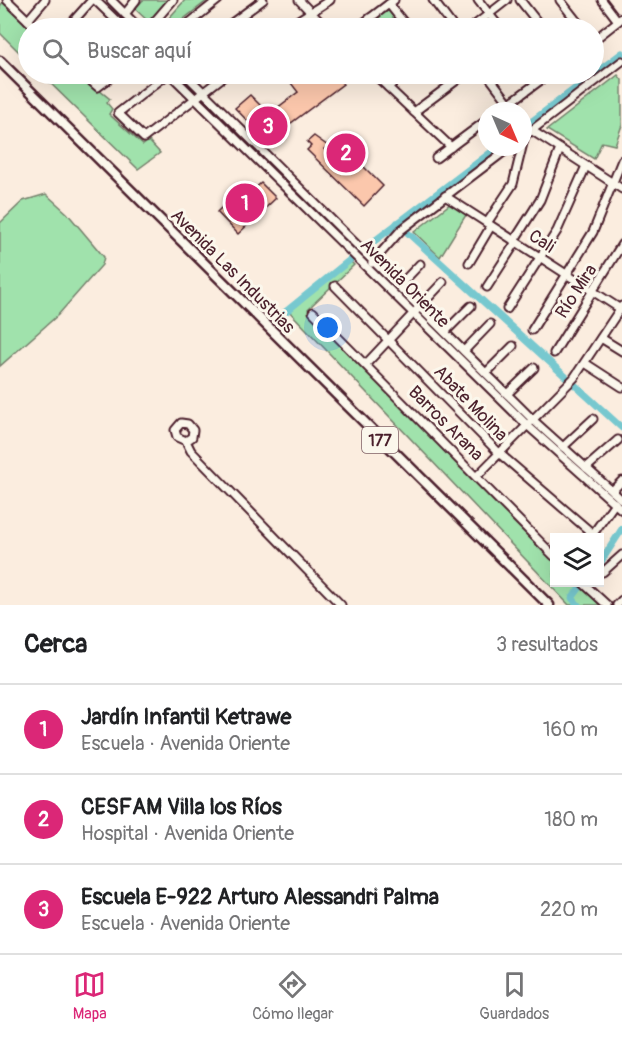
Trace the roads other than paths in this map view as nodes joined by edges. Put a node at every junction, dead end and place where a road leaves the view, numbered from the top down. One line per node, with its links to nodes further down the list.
1 (7, 0): 21 (street)
2 (45, 0): 22 (street)
3 (94, 0): 23 (street); 24 (street)
4 (111, 0): 19 (street)
5 (136, 0): 19 (street)
6 (173, 0): 26 (street)
7 (219, 0): 27 (street)
8 (263, 0): 28 (street)
9 (299, 0): 18 (street)
10 (330, 0): 18 (street)
11 (432, 0): 33 (street)
12 (478, 0): 20 (street)
13 (507, 0): 20 (street)
14 (520, 0): 36 (street)
15 (560, 0): 37 (street)
16 (602, 0): 38 (street)
17 (392, 2): 31 (street); 32 (street)
18 (309, 12): 29 (street); 30 (street)
19 (125, 14): 25 (street)
20 (489, 14): 34 (street); 35 (street)
21 (26, 18)
22 (30, 18)
23 (77, 18)
24 (113, 18)
25 (129, 18)
26 (158, 18)
27 (196, 18)
28 (239, 18)
29 (300, 18)
30 (315, 18)
31 (370, 18)
32 (402, 18)
33 (446, 18)
34 (484, 18)
35 (492, 18)
36 (534, 18)
37 (574, 18)
38 (620, 20): 39 (street)
39 (604, 32)
40 (0, 61): 43 (main road, Avenida Las Industrias / 177)
41 (622, 62): 42 (street)
42 (604, 76)
43 (18, 79)
44 (23, 84): 125 (main road, Avenida Las Industrias / 177)
45 (156, 84): 57 (street)
46 (180, 84): 57 (street, Avenida Oriente)
47 (195, 84): 56 (street, Avenida Oriente)
48 (214, 84): 56 (street)
49 (385, 84): 55 (street)
50 (392, 84): 55 (street)
51 (452, 84): 60 (street)
52 (495, 84): 58 (street)
53 (535, 84): 59 (street)
54 (593, 84): 62 (street)
55 (388, 87): 60 (street)
56 (203, 92): 57 (street); 78 (street, Avenida Oriente)
57 (195, 98): 81 (street, Avenida Oriente)
58 (508, 102)
59 (510, 102)
60 (414, 112): 64 (street)
61 (478, 127): 64 (street)
62 (532, 130)
63 (532, 136): 65 (street)
64 (451, 147): 68 (street)
65 (560, 149): 70 (street); 75 (street)
66 (498, 156): 73 (street)
67 (521, 156): 74 (street)
68 (436, 158)
69 (622, 160): 71 (street)
70 (586, 166): 71 (street); 77 (street)
71 (613, 183): 72 (street); 82 (street)
72 (622, 189)
73 (445, 196): 74 (street, Cali); 78 (street)
74 (489, 225): 75 (street, Cali); 79 (street)
75 (515, 241): 77 (street, Cali); 86 (street)
76 (622, 244): 87 (street, Río Mira)
77 (540, 258): 82 (street, Cali); 90 (street)
78 (374, 261): 81 (street); 85 (street, Avenida Oriente)
79 (469, 263)
80 (420, 264): 85 (street)
81 (368, 267): 93 (street, Avenida Oriente)
82 (567, 275): 87 (street, Cali); 95 (street)
83 (443, 282): 89 (street)
84 (335, 286): 98 (street, Abate Molina)
85 (399, 286): 89 (street, Avenida Oriente)
86 (487, 287)
87 (593, 292): 91 (street, Cali); 102 (street, Río Mira)
88 (471, 306): 96 (street)
89 (420, 307): 93 (street); 96 (street, Avenida Oriente)
90 (507, 309)
91 (621, 309): 97 (street)
92 (313, 312): 104 (street, Barros Arana)
93 (415, 314): 98 (street); 111 (street, Avenida Oriente)
94 (490, 324): 100 (street)
95 (532, 330)
96 (445, 332): 100 (street, Avenida Oriente)
97 (601, 338): 101 (street); 103 (street)
98 (390, 341): 104 (street); 115 (street, Abate Molina)
99 (513, 346): 106 (street)
100 (464, 351): 106 (street, Avenida Oriente)
101 (622, 351)
102 (554, 353)
103 (585, 363): 107 (street); 110 (street)
104 (366, 364): 117 (street, Barros Arana)
105 (534, 368): 108 (street)
106 (486, 373): 108 (street, Avenida Oriente)
107 (622, 387)
108 (507, 394): 110 (street, Avenida Oriente)
109 (593, 419): 114 (street)
110 (533, 420): 111 (street); 114 (street, Avenida Oriente)
111 (528, 426): 115 (street); 120 (street, Avenida Oriente)
112 (618, 440): 116 (street)
113 (186, 441): 130 (street)
114 (563, 447): 116 (street, Avenida Oriente)
115 (499, 453): 117 (street); 122 (street, Abate Molina)
116 (586, 468): 119 (street, Avenida Oriente)
117 (477, 476): 124 (street, Barros Arana)
118 (622, 481): 119 (street)
119 (612, 491): 120 (street, Avenida Oriente)
120 (618, 502): 121 (street, Avenida Oriente); 123 (street)
121 (622, 510)
122 (588, 533)
123 (593, 533)
124 (550, 551)
125 (496, 554): 131 (main road, Avenida Las Industrias / 177); 132 (main road, Avenida Las Industrias / 177)
126 (622, 555): 127 (street)
127 (604, 571)
128 (587, 587): 133 (street)
129 (622, 600): 134 (street)
130 (341, 605)
131 (541, 605)
132 (549, 605)
133 (607, 605)
134 (617, 605)

